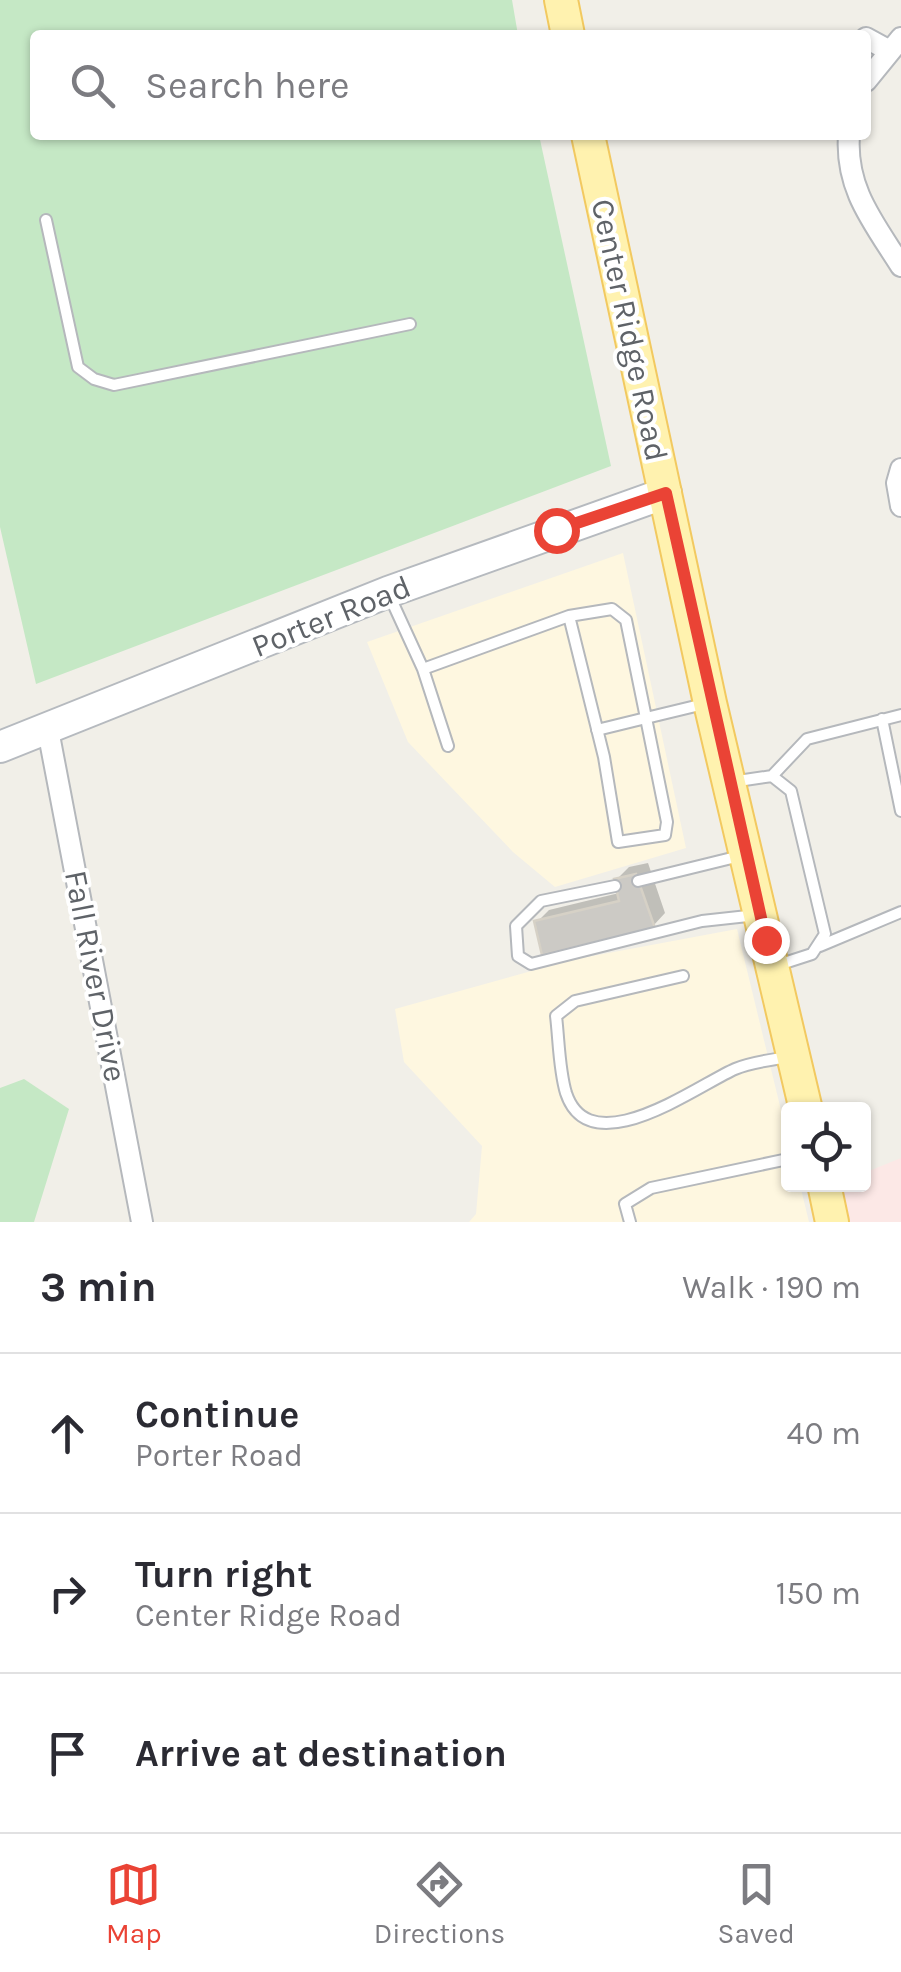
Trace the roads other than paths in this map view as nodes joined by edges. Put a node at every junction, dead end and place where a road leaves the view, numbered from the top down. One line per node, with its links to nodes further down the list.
1 (561, 0): 2 (main road)
2 (567, 30)
3 (894, 44): 4 (street)
4 (871, 75)
5 (589, 140): 11 (main road, Center Ridge Road)
6 (847, 140): 8 (street)
7 (46, 220): 9 (lane)
8 (901, 266)
9 (410, 324)
10 (901, 469): 12 (street)
11 (666, 493): 13 (main road, Porter Road); 16 (main road, Center Ridge Road)
12 (901, 506)
13 (388, 592): 15 (lane); 20 (main road, Porter Road)
14 (569, 616): 15 (lane); 18 (lane); 21 (lane)
15 (423, 670): 22 (lane)
16 (710, 703): 18 (lane); 25 (main road, Center Ridge Road)
17 (901, 716): 19 (lane)
18 (646, 718): 21 (lane); 21 (lane)
19 (882, 719): 24 (lane); 26 (lane)
20 (48, 730): 23 (main road, Porter Road); 39 (street, Fall River Drive)
21 (597, 730)
22 (448, 746)
23 (0, 747)
24 (772, 776): 25 (lane); 32 (lane)
25 (729, 782): 27 (main road, Center Ridge Road)
26 (901, 811)
27 (746, 854): 28 (lane); 31 (main road, Center Ridge Road)
28 (638, 881)
29 (615, 886): 31 (lane)
30 (901, 912): 32 (lane)
31 (760, 914): 33 (main road, Center Ridge Road)
32 (820, 946): 33 (lane)
33 (772, 966): 35 (main road, Center Ridge Road)
34 (683, 976): 35 (lane)
35 (794, 1056): 36 (main road, Center Ridge Road)
36 (804, 1102)
37 (781, 1161): 40 (lane)
38 (826, 1192): 41 (main road)
39 (142, 1222)
40 (630, 1222)
41 (832, 1222)

